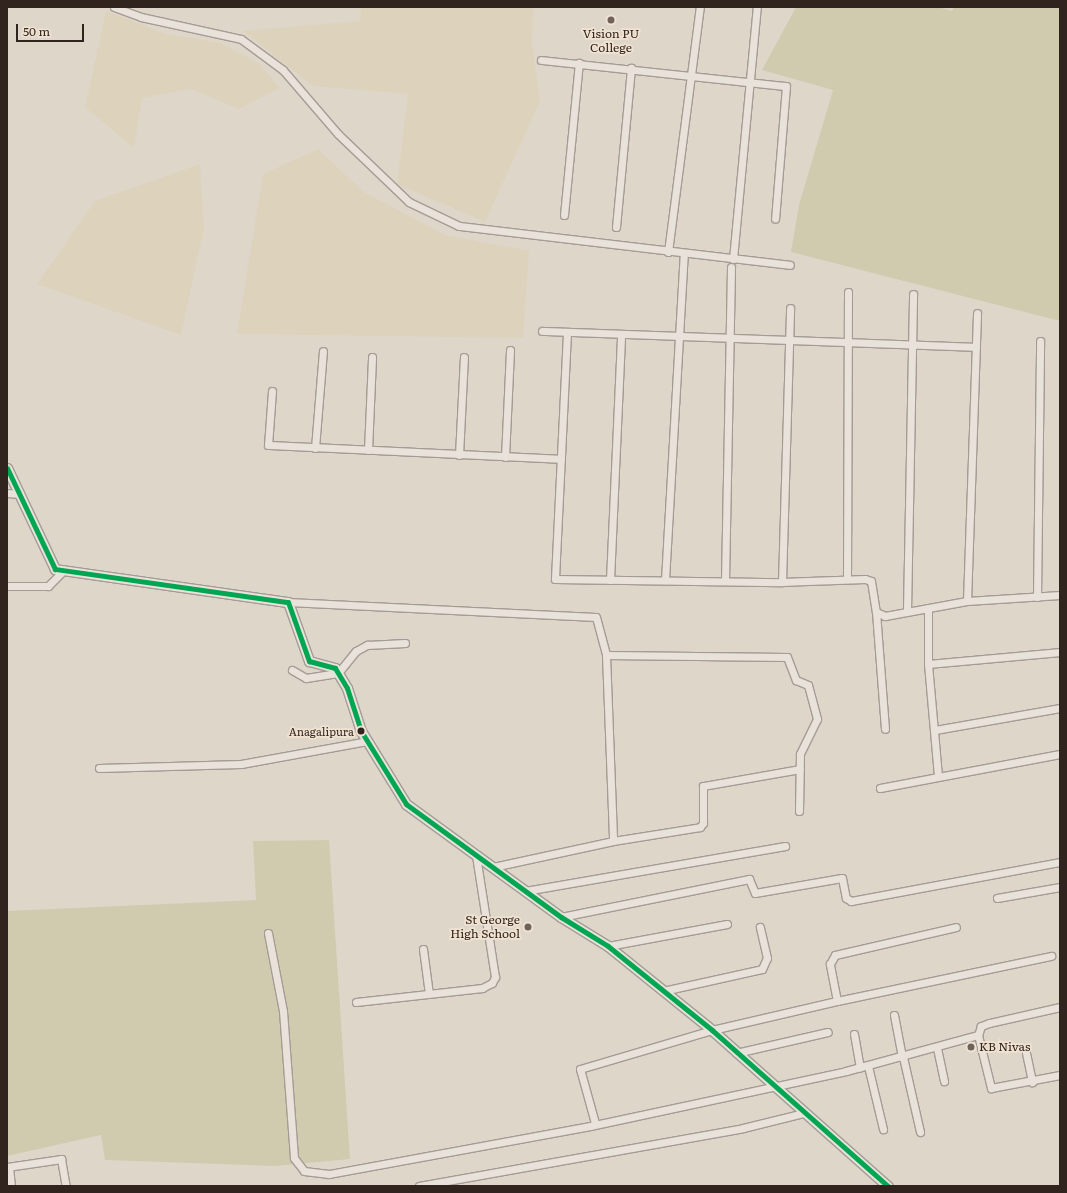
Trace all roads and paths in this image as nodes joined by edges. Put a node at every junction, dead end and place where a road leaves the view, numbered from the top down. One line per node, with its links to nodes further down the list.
1 (114, 7): 12 (street)
2 (700, 7): 7 (street)
3 (757, 7): 8 (street)
4 (541, 60): 5 (street)
5 (579, 63): 6 (street); 9 (street)
6 (631, 68): 7 (street); 11 (street)
7 (691, 77): 8 (street); 12 (street)
8 (750, 83): 10 (street); 14 (street)
9 (564, 215)
10 (775, 219)
11 (616, 227)
12 (668, 252): 13 (street)
13 (684, 254): 14 (street); 24 (street)
14 (733, 259): 15 (street)
15 (790, 265)
16 (731, 267): 25 (street)
17 (848, 292): 27 (street)
18 (913, 294): 29 (street)
19 (790, 308): 26 (street)
20 (977, 313): 30 (street)
21 (542, 331): 22 (street)
22 (567, 333): 23 (street); 40 (street)
23 (621, 334): 24 (street); 46 (street)
24 (680, 336): 25 (street); 47 (street)
25 (728, 337): 26 (street); 48 (street)
26 (790, 339): 27 (street); 49 (street)
27 (848, 341): 29 (street); 45 (street)
28 (1040, 341): 52 (street)
29 (912, 344): 30 (street); 57 (street)
30 (976, 347): 53 (street)
31 (510, 350): 39 (street)
32 (323, 351): 36 (street)
33 (372, 357): 37 (street)
34 (464, 357): 38 (street)
35 (272, 391): 36 (street)
36 (315, 448): 37 (street)
37 (368, 450): 38 (street)
38 (459, 455): 39 (street)
39 (505, 457): 40 (street)
40 (561, 459): 46 (street)
41 (7, 468): 43 (street)
42 (7, 493): 43 (street)
43 (20, 494): 44 (street)
44 (64, 570): 50 (street); 54 (street)
45 (847, 579): 49 (street); 56 (street)
46 (610, 580): 47 (street)
47 (666, 580): 48 (street)
48 (725, 581): 49 (street)
49 (782, 582)
50 (7, 586)
51 (1060, 595): 52 (street)
52 (1037, 596): 53 (street)
53 (967, 601): 55 (street)
54 (288, 602): 60 (street); 63 (street)
55 (928, 608): 57 (street); 61 (street)
56 (876, 612): 57 (street); 65 (street)
57 (907, 612)
58 (405, 643): 63 (street)
59 (1060, 652): 61 (street)
60 (606, 655): 70 (street); 74 (street)
61 (928, 664): 66 (street)
62 (292, 670): 63 (street)
63 (338, 673): 67 (street)
64 (1060, 708): 66 (street)
65 (885, 729)
66 (935, 730): 71 (street)
67 (367, 741): 69 (street); 76 (street)
68 (1060, 754): 71 (street)
69 (99, 768)
70 (800, 769): 73 (street); 74 (street)
71 (938, 775): 72 (street)
72 (880, 788)
73 (799, 811)
74 (613, 841): 78 (street)
75 (785, 846): 80 (street)
76 (476, 855): 78 (street); 91 (street)
77 (1060, 862): 82 (street)
78 (493, 867): 80 (street)
79 (1060, 887): 81 (street)
80 (525, 891): 82 (street)
81 (996, 898)
82 (561, 917): 87 (street)
83 (727, 924): 87 (street)
84 (760, 927): 90 (street)
85 (956, 927): 92 (street)
86 (268, 933): 111 (street)
87 (608, 946): 90 (street)
88 (423, 949): 91 (street)
89 (1051, 956): 92 (street)
90 (663, 990): 96 (street)
91 (429, 994): 93 (street)
92 (837, 1001): 96 (street)
93 (356, 1002)
94 (1060, 1007): 99 (street)
95 (894, 1015): 103 (street)
96 (712, 1030): 101 (street); 111 (street)
97 (828, 1032): 101 (street)
98 (854, 1034): 105 (street)
99 (978, 1035): 100 (street); 108 (street)
100 (937, 1048): 103 (street); 107 (street)
101 (736, 1053): 109 (street)
102 (1026, 1053): 108 (street)
103 (902, 1057): 104 (street); 113 (street)
104 (868, 1066): 105 (street); 112 (street)
105 (860, 1067): 109 (street)
106 (1060, 1075): 108 (street)
107 (944, 1081)
108 (1032, 1082)
109 (774, 1086): 110 (street); 111 (street)
110 (804, 1113): 117 (street); 118 (street)
111 (595, 1123)
112 (883, 1129)
113 (920, 1132)
114 (8, 1167): 115 (street); 116 (street)
115 (12, 1186)
116 (66, 1186)
117 (420, 1186)
118 (888, 1186)

